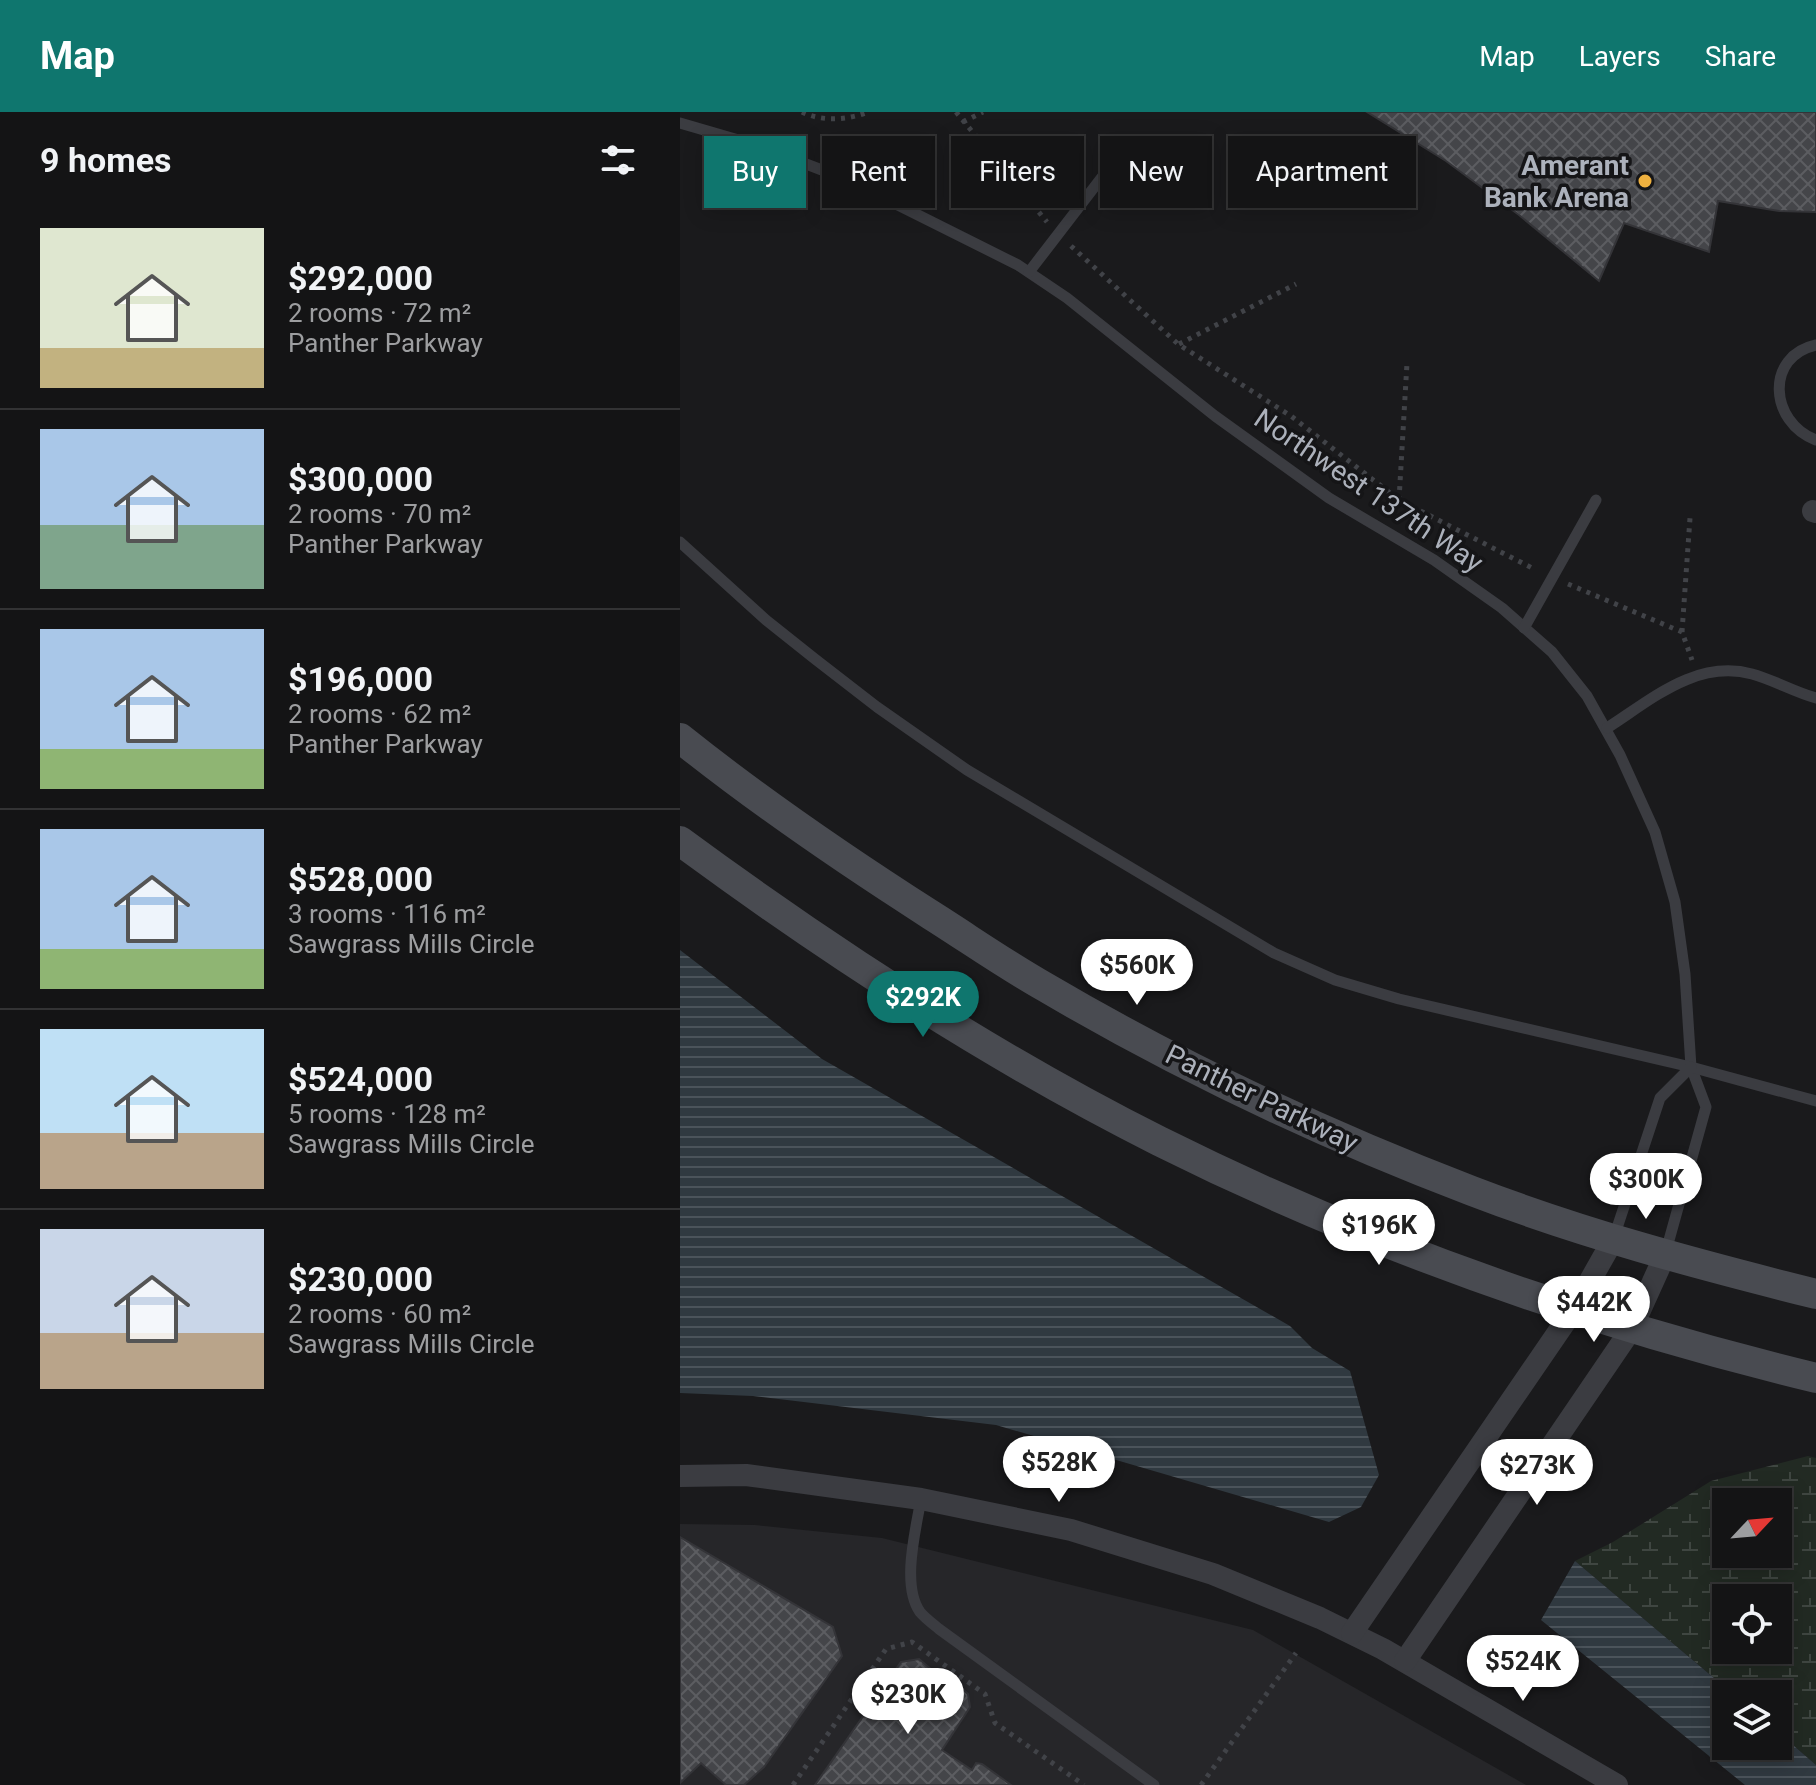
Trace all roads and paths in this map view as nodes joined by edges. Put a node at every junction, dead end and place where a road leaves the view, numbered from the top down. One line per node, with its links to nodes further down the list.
1 (802, 112): 2 (path)
2 (868, 112)
3 (956, 112): 5 (path)
4 (983, 112): 5 (path)
5 (963, 122): 8 (path)
6 (680, 123): 9 (lane, Northwest 137th Way)
7 (1100, 180): 8 (lane)
8 (1058, 234): 9 (lane); 11 (path)
9 (1029, 272): 20 (lane, Northwest 137th Way)
10 (1296, 284): 11 (path)
11 (1178, 344): 15 (path)
12 (1816, 345): 14 (lane)
13 (1407, 363): 15 (path)
14 (1816, 440)
15 (1399, 500): 19 (path)
16 (1596, 500): 19 (lane)
17 (1690, 518): 21 (path)
18 (680, 542): 27 (lane)
19 (1553, 577): 20 (lane); 21 (path)
20 (1524, 628): 24 (lane, Northwest 137th Way)
21 (1682, 632): 22 (path)
22 (1696, 674): 23 (lane); 24 (lane)
23 (1816, 698)
24 (1607, 728): 27 (lane, Northwest 137th Way)
25 (680, 738): 29 (main road, Panther Parkway)
26 (680, 841): 32 (main road)
27 (1691, 1067): 28 (lane); 29 (lane); 30 (lane, Northwest 137th Way)
28 (1816, 1101)
29 (1613, 1240): 30 (main road, Panther Parkway); 32 (street)
30 (1665, 1255): 31 (main road, Panther Parkway); 33 (street)
31 (1816, 1294)
32 (1574, 1309): 33 (main road); 37 (street)
33 (1632, 1328): 34 (main road); 39 (street)
34 (1816, 1378)
35 (680, 1476): 36 (street)
36 (921, 1499): 37 (street); 42 (lane)
37 (1352, 1633): 39 (street)
38 (1296, 1653): 43 (path)
39 (1405, 1661): 44 (street)
40 (793, 1785): 41 (path)
41 (1084, 1785)
42 (1154, 1785)
43 (1201, 1785)
44 (1617, 1785)

